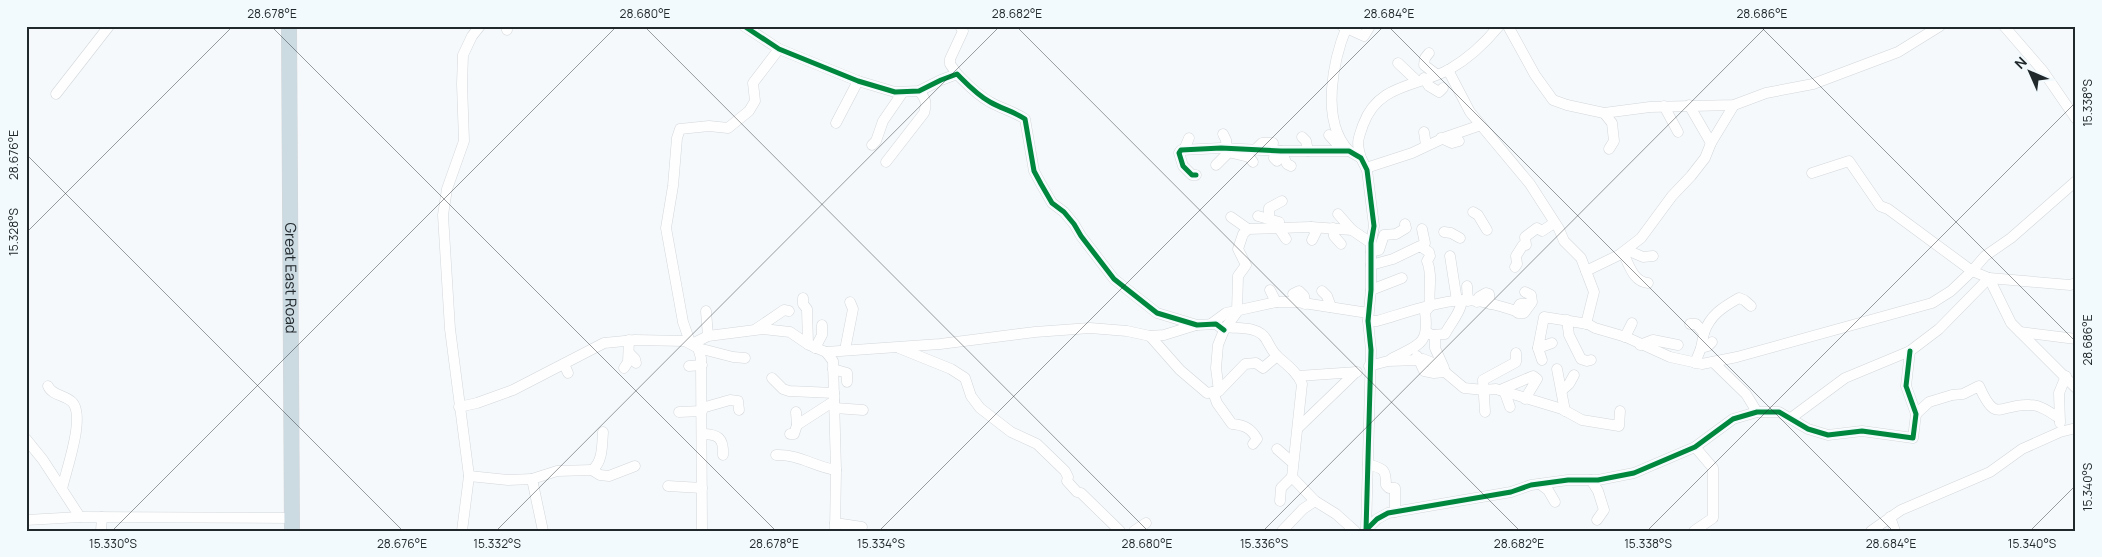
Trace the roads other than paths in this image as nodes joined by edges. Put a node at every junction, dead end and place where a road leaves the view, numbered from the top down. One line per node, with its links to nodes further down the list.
1 (109, 26): 25 (street)
2 (289, 26): 223 (highway, Great East Road)
3 (480, 26): 171 (street)
4 (744, 26): 12 (street)
5 (1370, 26): 10 (street)
6 (1499, 26): 16 (street)
7 (1508, 26): 29 (street)
8 (1940, 26): 27 (street)
9 (2004, 26): 30 (street)
10 (1345, 27): 44 (street)
11 (963, 28): 14 (street)
12 (779, 49): 21 (street); 128 (street)
13 (1430, 53): 18 (street)
14 (950, 59): 17 (street); 19 (street)
15 (1398, 63): 20 (street)
16 (1448, 70): 18 (street); 33 (street)
17 (957, 74): 19 (street); 115 (street)
18 (1436, 74): 20 (street)
19 (944, 79): 23 (street)
20 (1420, 80): 22 (street); 32 (street)
21 (858, 82): 24 (street); 31 (street)
22 (1443, 88)
23 (919, 91): 24 (street); 52 (street)
24 (903, 92): 43 (street)
25 (56, 94)
26 (1689, 105): 27 (street); 28 (street); 42 (street)
27 (1734, 105): 42 (street)
28 (1664, 106): 29 (street); 35 (street)
29 (1604, 113): 46 (street)
30 (2076, 120)
31 (836, 123)
32 (1363, 125): 44 (street); 51 (street)
33 (1481, 125): 40 (street); 64 (street)
34 (1424, 132): 45 (street)
35 (1678, 132)
36 (1223, 134): 48 (street)
37 (1328, 135): 44 (street)
38 (1302, 137): 50 (street)
39 (1188, 138): 47 (street)
40 (1441, 138): 41 (street); 45 (street)
41 (1459, 140)
42 (1711, 143): 80 (street)
43 (872, 145)
44 (1337, 145): 50 (street); 51 (street)
45 (1426, 146): 56 (street)
46 (1609, 149)
47 (1184, 150): 48 (street); 58 (street)
48 (1227, 150): 49 (street); 53 (street); 54 (street)
49 (1277, 151): 50 (street); 55 (street)
50 (1308, 151)
51 (1361, 158): 56 (street)
52 (886, 162)
53 (1253, 162)
54 (1216, 165)
55 (1291, 166)
56 (1366, 168): 79 (street)
57 (1812, 173): 86 (street)
58 (1196, 175)
59 (2076, 181): 86 (street)
60 (1282, 201): 66 (street)
61 (1473, 212): 72 (street)
62 (1338, 214): 71 (street)
63 (1231, 217): 69 (street)
64 (1554, 223): 84 (street); 85 (street)
65 (1405, 224): 79 (street)
66 (1278, 227): 67 (street); 69 (street); 75 (street)
67 (1312, 227): 68 (street); 76 (street)
68 (1333, 228): 71 (street); 78 (street)
69 (1248, 229): 107 (street)
70 (1422, 229): 77 (street)
71 (1352, 230): 79 (street)
72 (1487, 230)
73 (1444, 232): 74 (street)
74 (1460, 238)
75 (1286, 239)
76 (1312, 240)
77 (1425, 243)
78 (1341, 244)
79 (1371, 247): 83 (street)
80 (1625, 252): 82 (street); 85 (street); 89 (street)
81 (1450, 256): 98 (street)
82 (1653, 256)
83 (1371, 266): 93 (street); 102 (street)
84 (1514, 267)
85 (1586, 271): 112 (street)
86 (1972, 271): 88 (street); 147 (street)
87 (1402, 278): 93 (street)
88 (1989, 278): 90 (street); 118 (street); 137 (street)
89 (1648, 283)
90 (2076, 284)
91 (1466, 286): 98 (street)
92 (1270, 290): 100 (street)
93 (1371, 290): 108 (street)
94 (1322, 291): 104 (street)
95 (1525, 292): 98 (street)
96 (1294, 294): 101 (street)
97 (803, 298): 131 (street)
98 (1465, 301): 102 (street); 120 (street)
99 (850, 302): 136 (street)
100 (1276, 302): 101 (street); 107 (street)
101 (1305, 304): 104 (street)
102 (1430, 306): 108 (street); 120 (street)
103 (1750, 306): 119 (street)
104 (1331, 307): 108 (street)
105 (789, 311): 117 (street)
106 (706, 312): 121 (street)
107 (1238, 312): 111 (street); 116 (street)
108 (1368, 317): 153 (street)
109 (1567, 320): 112 (street); 134 (street); 145 (street)
110 (1632, 323): 123 (street)
111 (1210, 324): 115 (street); 116 (street)
112 (1586, 324): 123 (street)
113 (1690, 324): 119 (street)
114 (822, 325): 131 (street)
115 (1197, 325): 122 (street)
116 (1225, 329): 141 (street); 167 (street)
117 (756, 330): 121 (street); 131 (street)
118 (2020, 332): 125 (street); 160 (street)
119 (1704, 333): 135 (street)
120 (1430, 334): 133 (street); 157 (street)
121 (708, 336): 128 (street)
122 (1150, 336): 132 (street); 167 (street)
123 (1625, 337): 129 (street)
124 (629, 340): 128 (street); 139 (street); 171 (street)
125 (2076, 340)
126 (1712, 342): 135 (street)
127 (1552, 343): 134 (street)
128 (693, 345): 142 (street); 150 (street)
129 (1640, 345): 130 (street); 149 (street)
130 (1678, 345)
131 (812, 346): 138 (street)
132 (884, 346): 136 (street); 231 (street)
133 (1416, 348): 143 (street); 146 (street)
134 (1538, 348): 144 (street)
135 (1701, 348): 149 (street)
136 (845, 350): 138 (street)
137 (1910, 351): 182 (street); 183 (street)
138 (826, 352): 154 (street)
139 (629, 353): 148 (street); 152 (street)
140 (1516, 353): 165 (street)
141 (1277, 356): 159 (street); 167 (street)
142 (745, 358)
143 (1419, 360): 146 (street); 157 (street)
144 (1542, 360)
145 (1591, 360)
146 (1388, 361): 153 (street)
147 (1713, 362): 149 (street); 181 (street)
148 (636, 363)
149 (1695, 363)
150 (702, 365): 151 (street); 173 (street)
151 (689, 366)
152 (624, 368)
153 (1370, 368): 156 (street); 199 (street)
154 (833, 369): 162 (street); 170 (street)
155 (1557, 369): 166 (street)
156 (1356, 372): 159 (street); 186 (street)
157 (1445, 372): 165 (street)
158 (1574, 375): 166 (street)
159 (1298, 376): 186 (street)
160 (2066, 376): 164 (street); 184 (street)
161 (772, 378): 170 (street)
162 (847, 382)
163 (48, 386): 210 (street)
164 (2076, 388)
165 (1484, 390): 168 (street); 180 (street)
166 (1562, 390): 176 (street)
167 (1216, 391): 193 (street)
168 (1502, 391): 169 (street); 169 (street); 172 (street)
169 (1525, 399): 176 (street)
170 (834, 400): 175 (street); 185 (street); 202 (street)
171 (459, 406): 203 (street)
172 (1510, 407)
173 (702, 409): 174 (street); 178 (street); 190 (street)
174 (739, 410)
175 (863, 410)
176 (1565, 411): 177 (street)
177 (1620, 411)
178 (679, 412)
179 (796, 412): 185 (street)
180 (1485, 412)
181 (1757, 412): 183 (street); 194 (street)
182 (1916, 414): 183 (street); 184 (street)
183 (1791, 418)
184 (2059, 418): 189 (street)
185 (797, 425): 191 (street)
186 (1298, 428): 198 (street)
187 (2076, 428): 189 (street)
188 (603, 432): 201 (street)
189 (2060, 432): 219 (street)
190 (702, 434): 196 (street); 209 (street)
191 (790, 434)
192 (26, 439): 210 (street)
193 (1253, 444)
194 (1695, 447): 206 (street); 235 (street)
195 (1277, 449): 198 (street)
196 (724, 455)
197 (776, 455): 202 (street)
198 (1292, 463): 204 (street)
199 (1368, 464): 211 (street); 226 (street)
200 (635, 466): 201 (street)
201 (592, 470): 205 (street)
202 (836, 470): 224 (street)
203 (470, 476): 205 (street); 228 (street)
204 (1292, 477): 212 (street); 213 (street)
205 (532, 479): 229 (street)
206 (1591, 480): 207 (street); 221 (street)
207 (1540, 484): 214 (street); 215 (street)
208 (668, 486): 209 (street)
209 (702, 488): 230 (street)
210 (62, 489): 217 (street)
211 (1396, 494): 215 (street); 216 (street)
212 (1280, 501)
213 (1315, 501): 233 (street); 234 (street)
214 (1555, 502)
215 (1414, 508): 216 (street)
216 (1395, 512): 226 (street)
217 (80, 517): 218 (street); 220 (street)
218 (102, 517): 223 (street); 227 (street)
219 (1890, 517): 236 (street); 237 (street)
220 (26, 520)
221 (1597, 520)
222 (1146, 523): 232 (street)
223 (292, 524)
224 (835, 527): 225 (street)
225 (862, 527)
226 (1366, 530)
227 (101, 531)
228 (462, 531)
229 (543, 531)
230 (702, 531)
231 (1120, 531)
232 (1134, 531)
233 (1282, 531)
234 (1355, 531)
235 (1694, 531)
236 (1871, 531)
237 (1895, 531)

